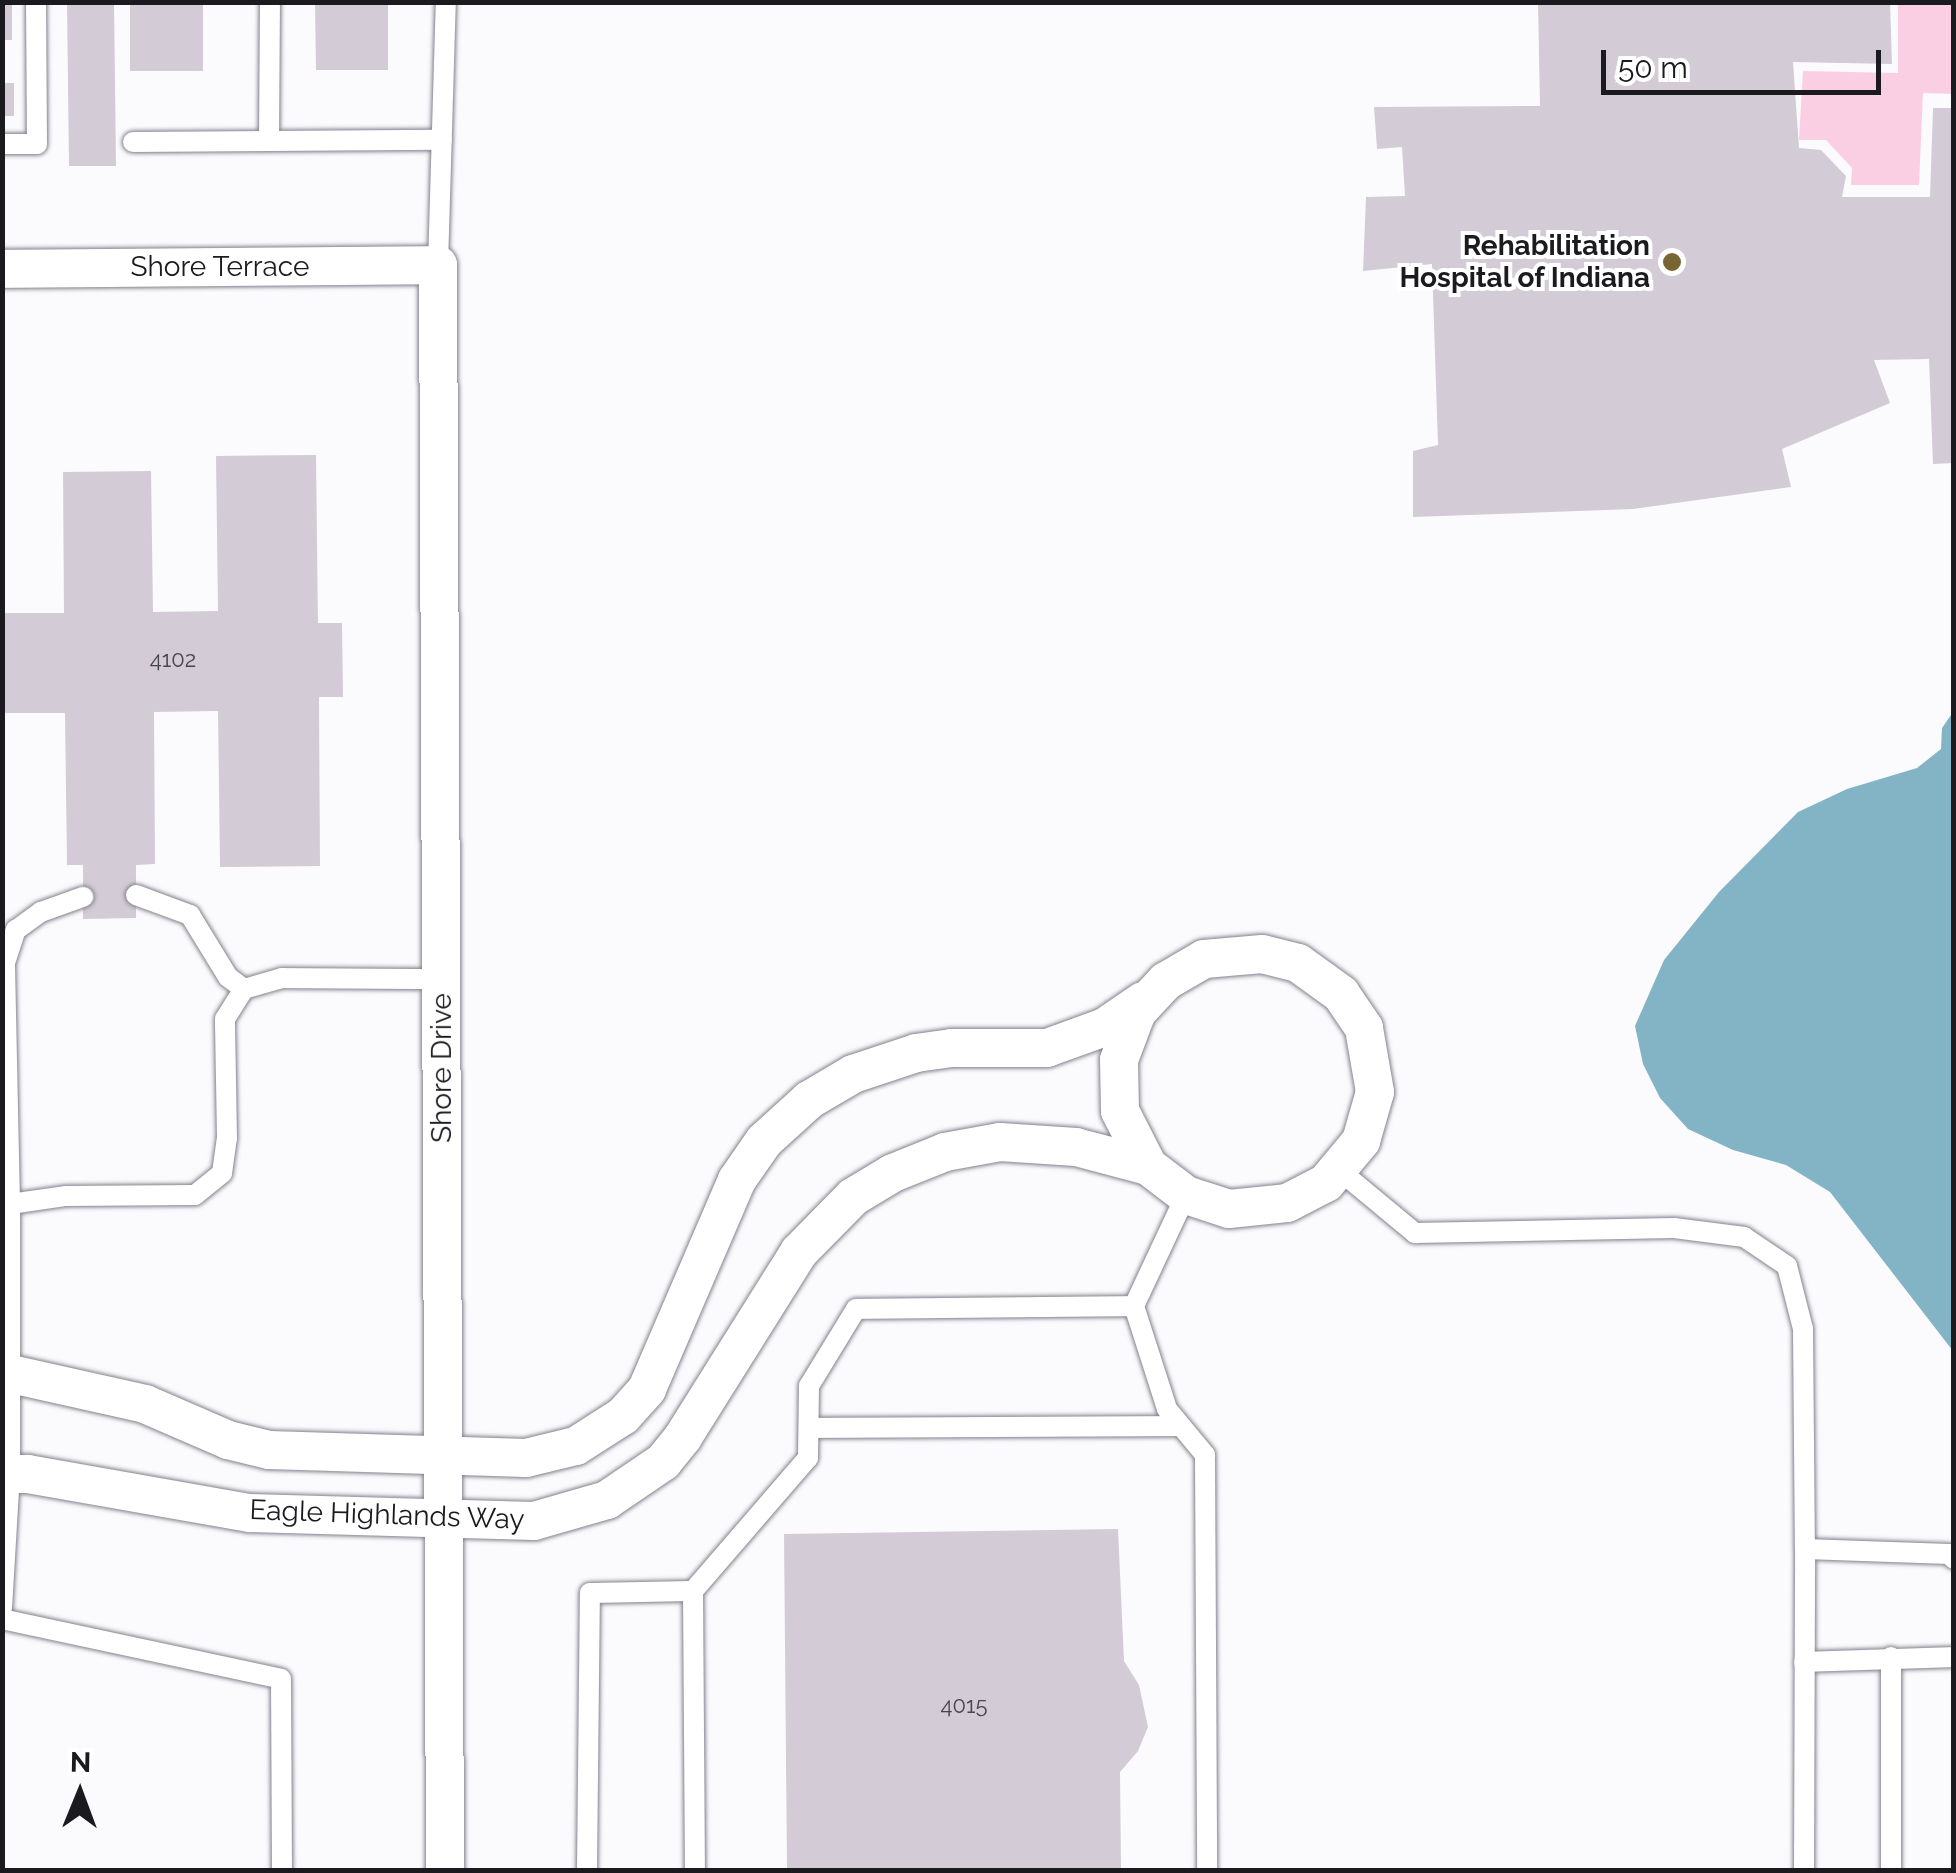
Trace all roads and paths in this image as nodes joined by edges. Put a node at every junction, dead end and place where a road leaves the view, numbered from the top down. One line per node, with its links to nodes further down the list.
1 (36, 2): 7 (lane)
2 (270, 2): 5 (lane)
3 (446, 2): 4 (lane)
4 (442, 140): 5 (lane); 8 (lane)
5 (269, 141): 6 (lane)
6 (133, 142)
7 (2, 144)
8 (438, 265): 9 (street, Shore Terrace); 12 (street, Shore Drive)
9 (2, 269)
10 (136, 895): 13 (lane)
11 (83, 898): 18 (lane)
12 (442, 979): 13 (lane); 23 (street, Shore Drive)
13 (244, 989): 18 (lane)
14 (1148, 996): 15 (street, Eagle Highlands Way); 16 (street, Eagle Highlands Way); 23 (street, Eagle Highlands Way)
15 (1148, 1166): 17 (street, Eagle Highlands Way); 25 (street, Eagle Highlands Way)
16 (1340, 1170): 17 (street, Eagle Highlands Way); 26 (lane)
17 (1186, 1196): 19 (lane)
18 (10, 1204): 20 (lane)
19 (1134, 1306): 21 (lane); 22 (lane)
20 (7, 1373): 23 (street, Eagle Highlands Way); 24 (lane)
21 (1179, 1426): 22 (lane); 38 (lane)
22 (809, 1428): 28 (lane)
23 (444, 1455): 25 (street, Shore Drive)
24 (6, 1474): 25 (street, Eagle Highlands Way); 29 (lane)
25 (444, 1518): 35 (street, Shore Drive)
26 (1805, 1549): 27 (lane); 33 (lane)
27 (1954, 1558)
28 (694, 1591): 36 (lane); 37 (lane)
29 (2, 1608)
30 (2, 1619): 34 (lane)
31 (1891, 1657): 32 (lane); 33 (lane); 40 (lane)
32 (1954, 1657)
33 (1804, 1662): 39 (lane)
34 (282, 1870)
35 (445, 1870)
36 (587, 1870)
37 (695, 1870)
38 (1207, 1870)
39 (1804, 1870)
40 (1891, 1870)

